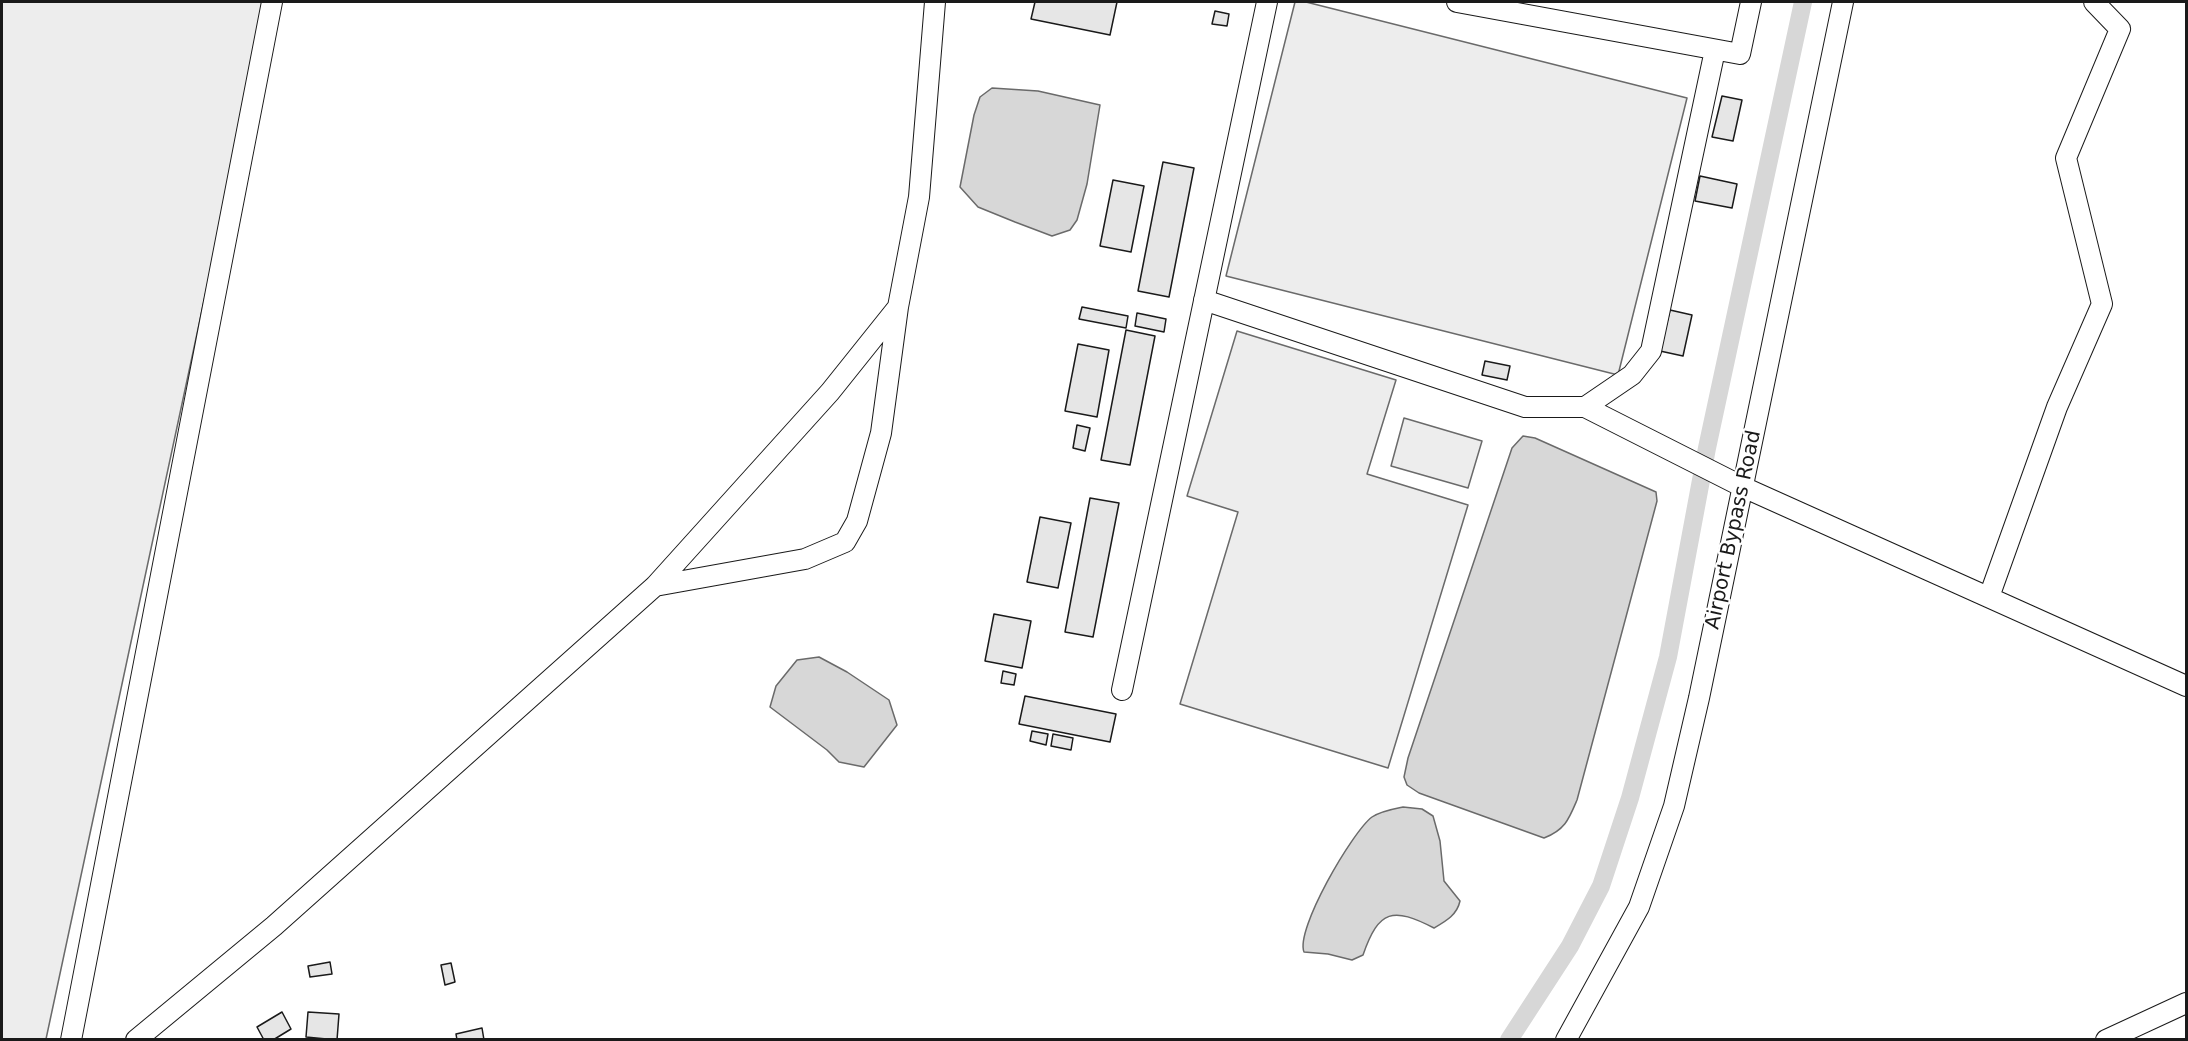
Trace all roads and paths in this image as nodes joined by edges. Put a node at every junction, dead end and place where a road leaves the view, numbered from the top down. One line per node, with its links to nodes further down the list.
1 (272, 2): 18 (street)
2 (935, 2): 10 (street)
3 (1267, 2): 9 (street)
4 (1457, 2): 8 (street)
5 (1751, 2): 8 (street)
6 (1843, 2): 12 (street, Airport Bypass Road)
7 (2094, 2): 14 (street)
8 (1715, 50): 11 (street)
9 (1204, 300): 11 (street); 16 (street)
10 (898, 307): 13 (street); 13 (street)
11 (1585, 407): 12 (street)
12 (1743, 487): 14 (street); 20 (street, Airport Bypass Road)
13 (655, 586): 19 (street)
14 (1989, 597): 15 (street)
15 (2187, 686)
16 (1122, 690)
17 (2187, 1003): 21 (street)
18 (71, 1040)
19 (136, 1040)
20 (1566, 1040)
21 (2106, 1040)

